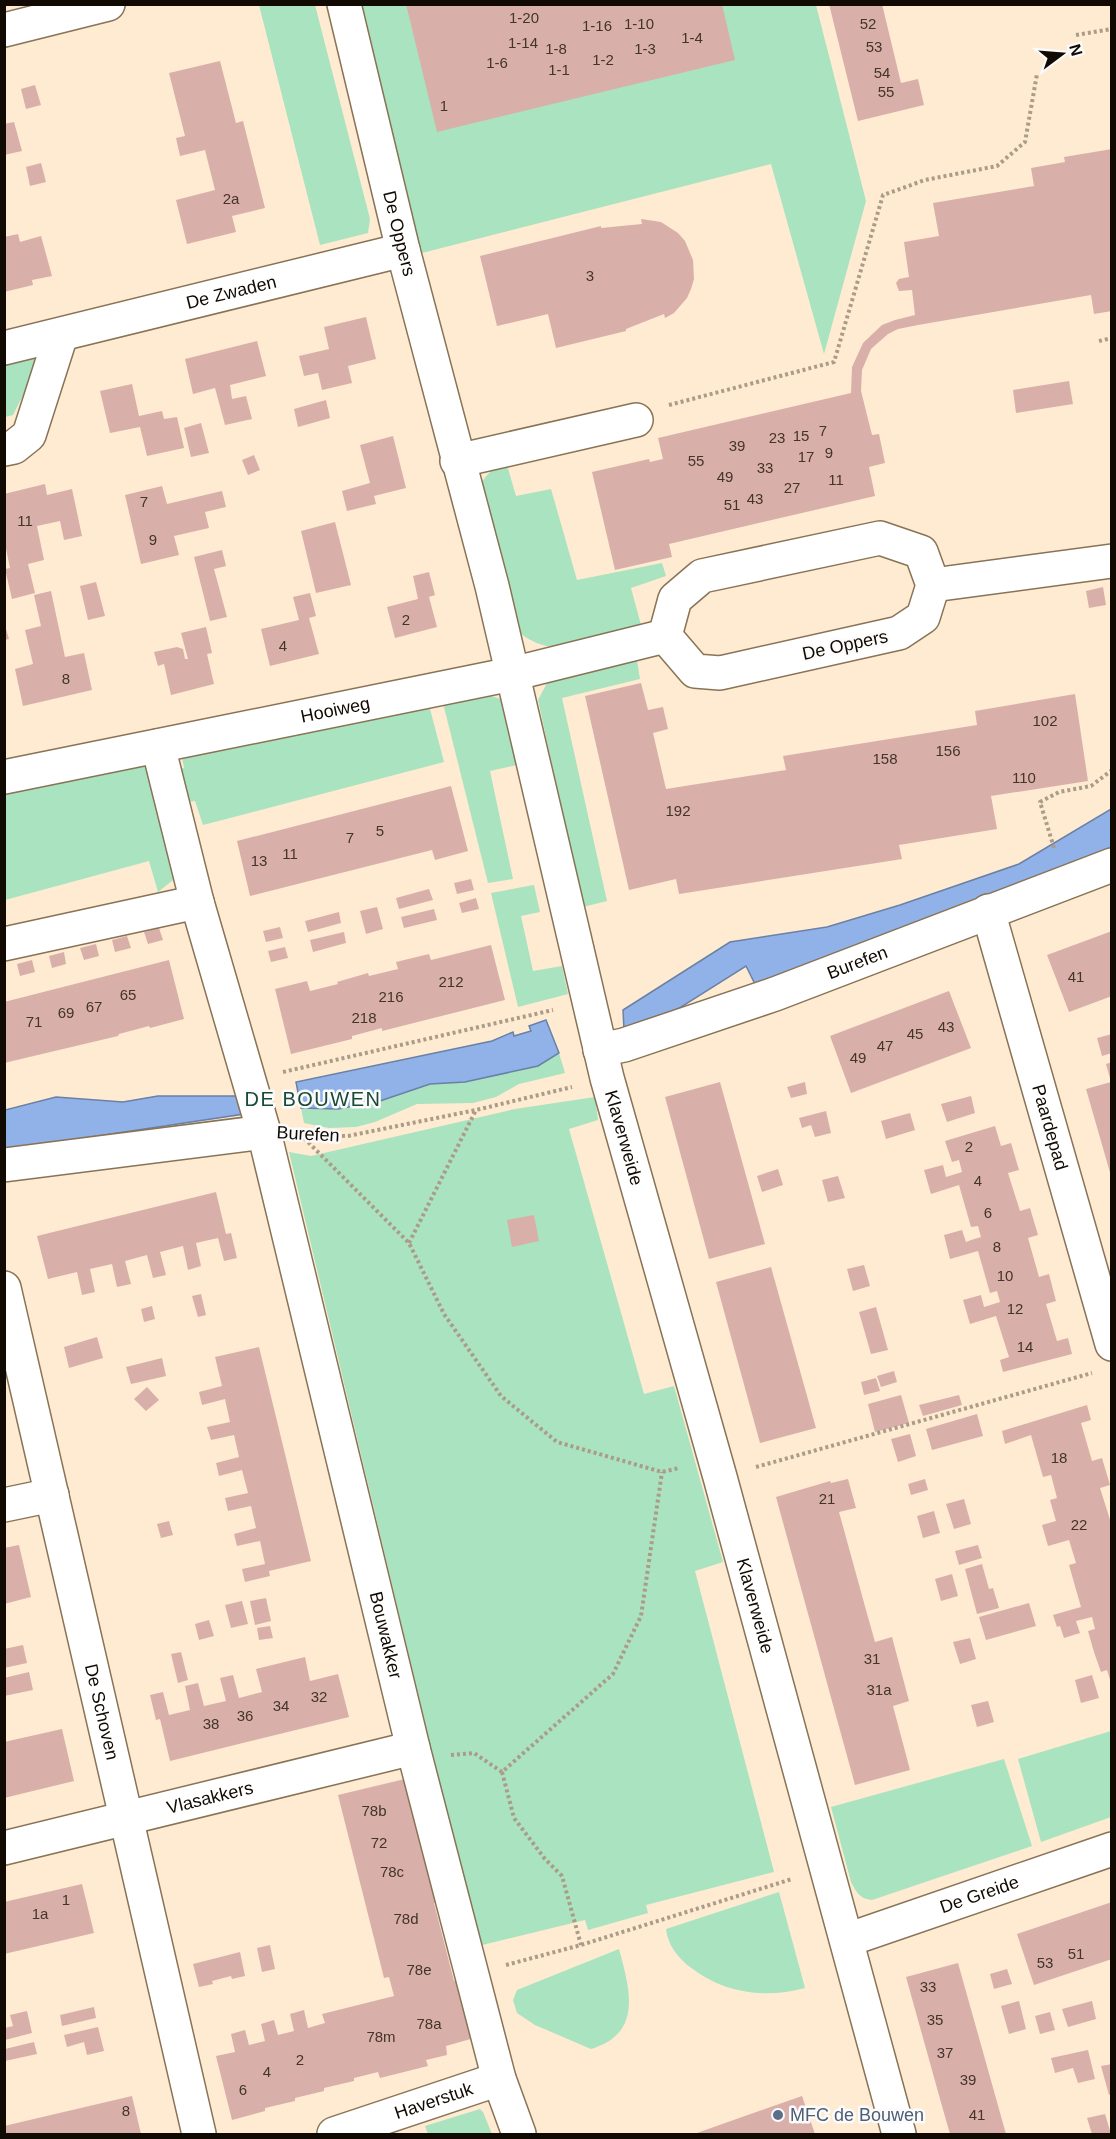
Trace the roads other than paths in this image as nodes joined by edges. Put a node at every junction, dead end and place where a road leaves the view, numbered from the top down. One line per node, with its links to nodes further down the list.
1 (108, 4): 3 (street)
2 (344, 4): 4 (street, De Oppers)
3 (4, 30)
4 (403, 249): 5 (street, De Zwaden); 9 (street, De Oppers)
5 (61, 335): 6 (street, De Zwaden); 8 (street)
6 (4, 348)
7 (636, 420): 9 (street)
8 (4, 449)
9 (457, 461): 13 (street, De Oppers)
10 (1112, 561): 11 (street)
11 (933, 585): 12 (street, De Oppers); 12 (street)
12 (665, 636): 13 (street)
13 (512, 674): 14 (street, Hooiweg); 20 (street, De Oppers)
14 (158, 746): 15 (street, Hooiweg); 17 (street)
15 (4, 777)
16 (1112, 865): 18 (street, Burefen)
17 (197, 902): 19 (street); 21 (street)
18 (988, 911): 20 (street, Burefen); 24 (street, Paardepad)
19 (4, 944)
20 (603, 1064): 31 (street, Klaverweide)
21 (264, 1132): 22 (street, Burefen); 27 (street, Bouwakker)
22 (4, 1166)
23 (4, 1288): 25 (street, De Schoven)
24 (1106, 1357)
25 (52, 1495): 26 (street); 28 (street, De Schoven)
26 (4, 1505)
27 (415, 1754): 28 (street, Vlasakkers); 32 (street, Bouwakker)
28 (126, 1820): 29 (street, Vlasakkers); 33 (street, De Schoven)
29 (4, 1848)
30 (1112, 1849): 31 (street, De Greide)
31 (847, 1940): 36 (street, Klaverweide)
32 (499, 2079): 34 (street, Haverstuk); 35 (street, Bouwakker)
33 (199, 2134)
34 (334, 2134)
35 (519, 2134)
36 (899, 2134)

